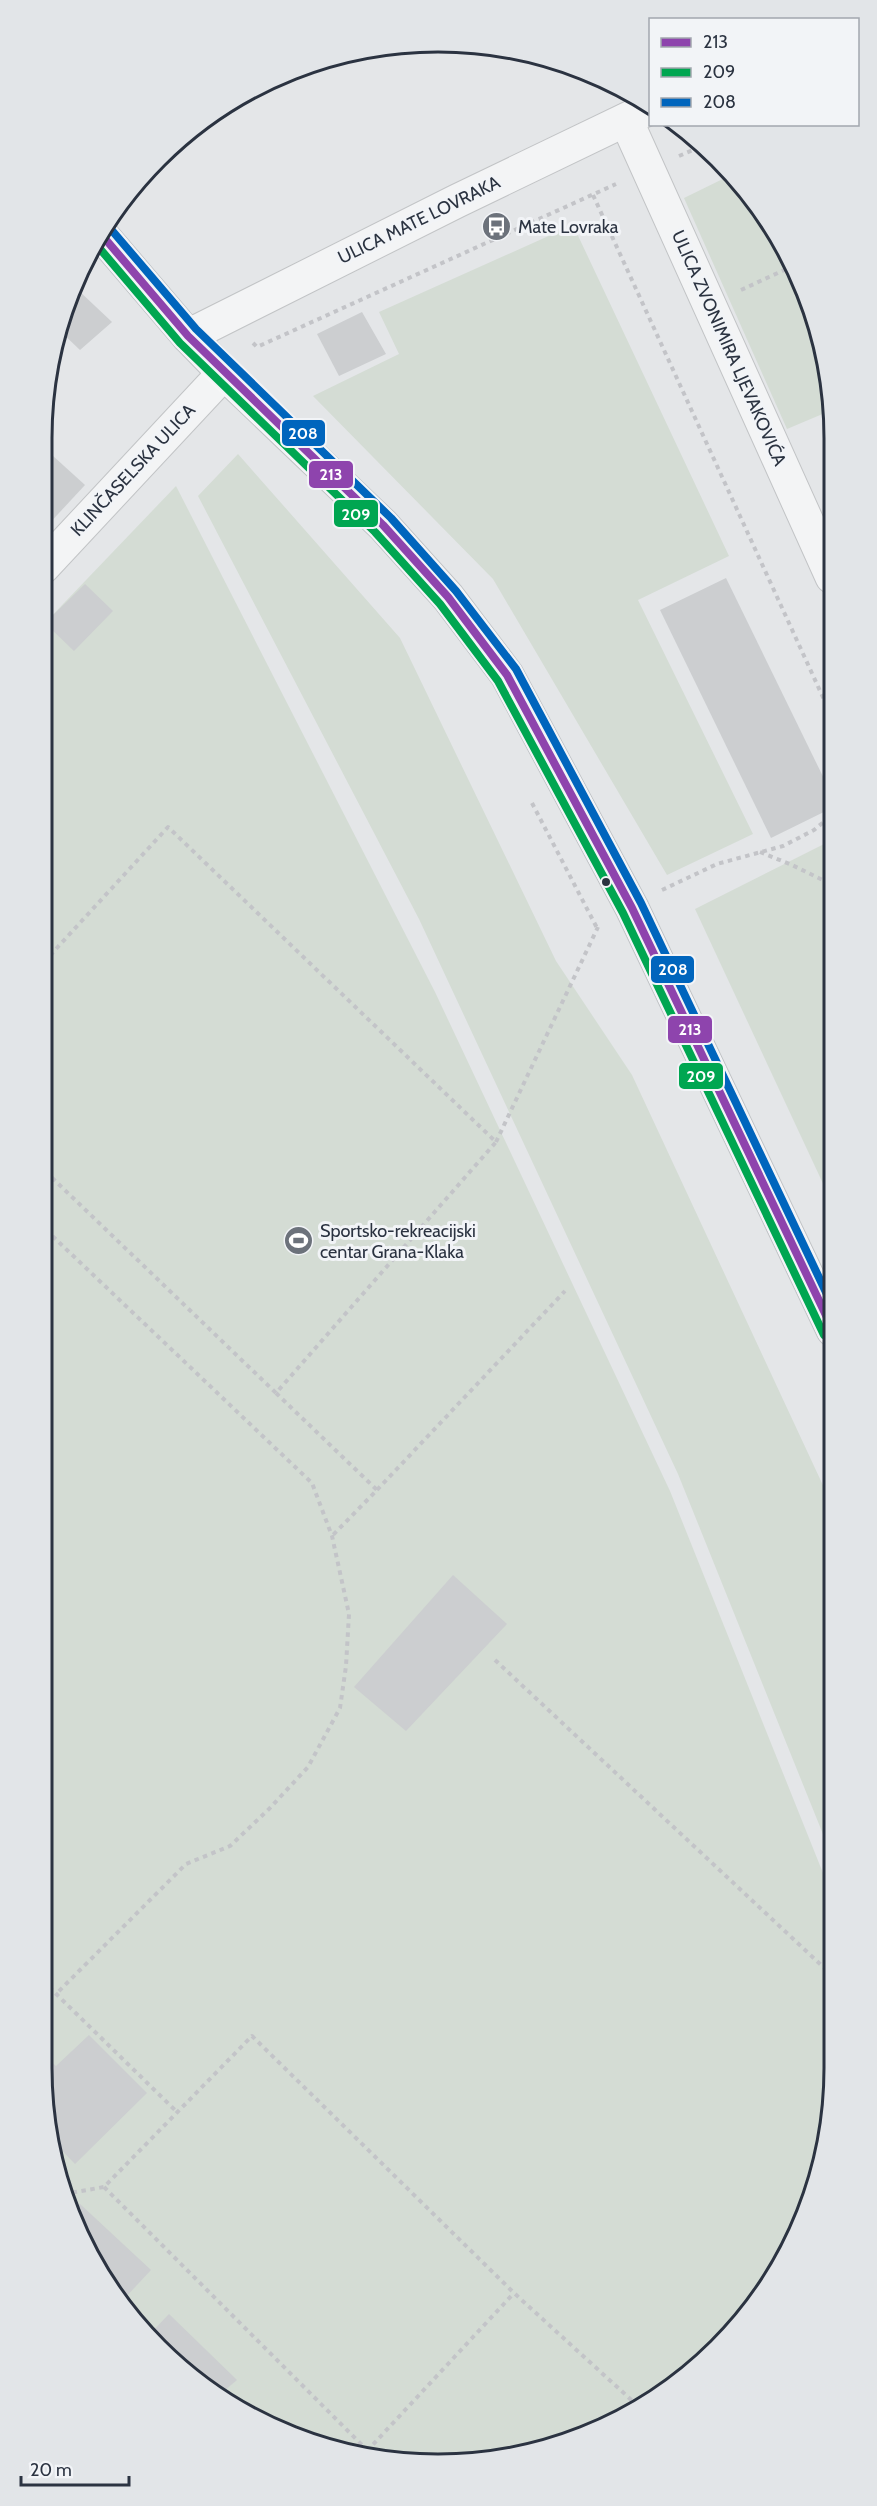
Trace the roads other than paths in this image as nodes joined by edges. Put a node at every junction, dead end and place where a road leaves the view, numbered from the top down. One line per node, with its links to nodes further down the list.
1 (638, 114): 3 (street, ULICA MATE LOVRAKA); 6 (street, ULICA ZVONIMIRA LJEVAKOVIĆA)
2 (107, 241): 3 (main road)
3 (188, 336): 4 (main road)
4 (224, 373): 5 (street, KLINČASELSKA ULICA); 7 (main road)
5 (52, 557)
6 (824, 558)
7 (824, 1309)

